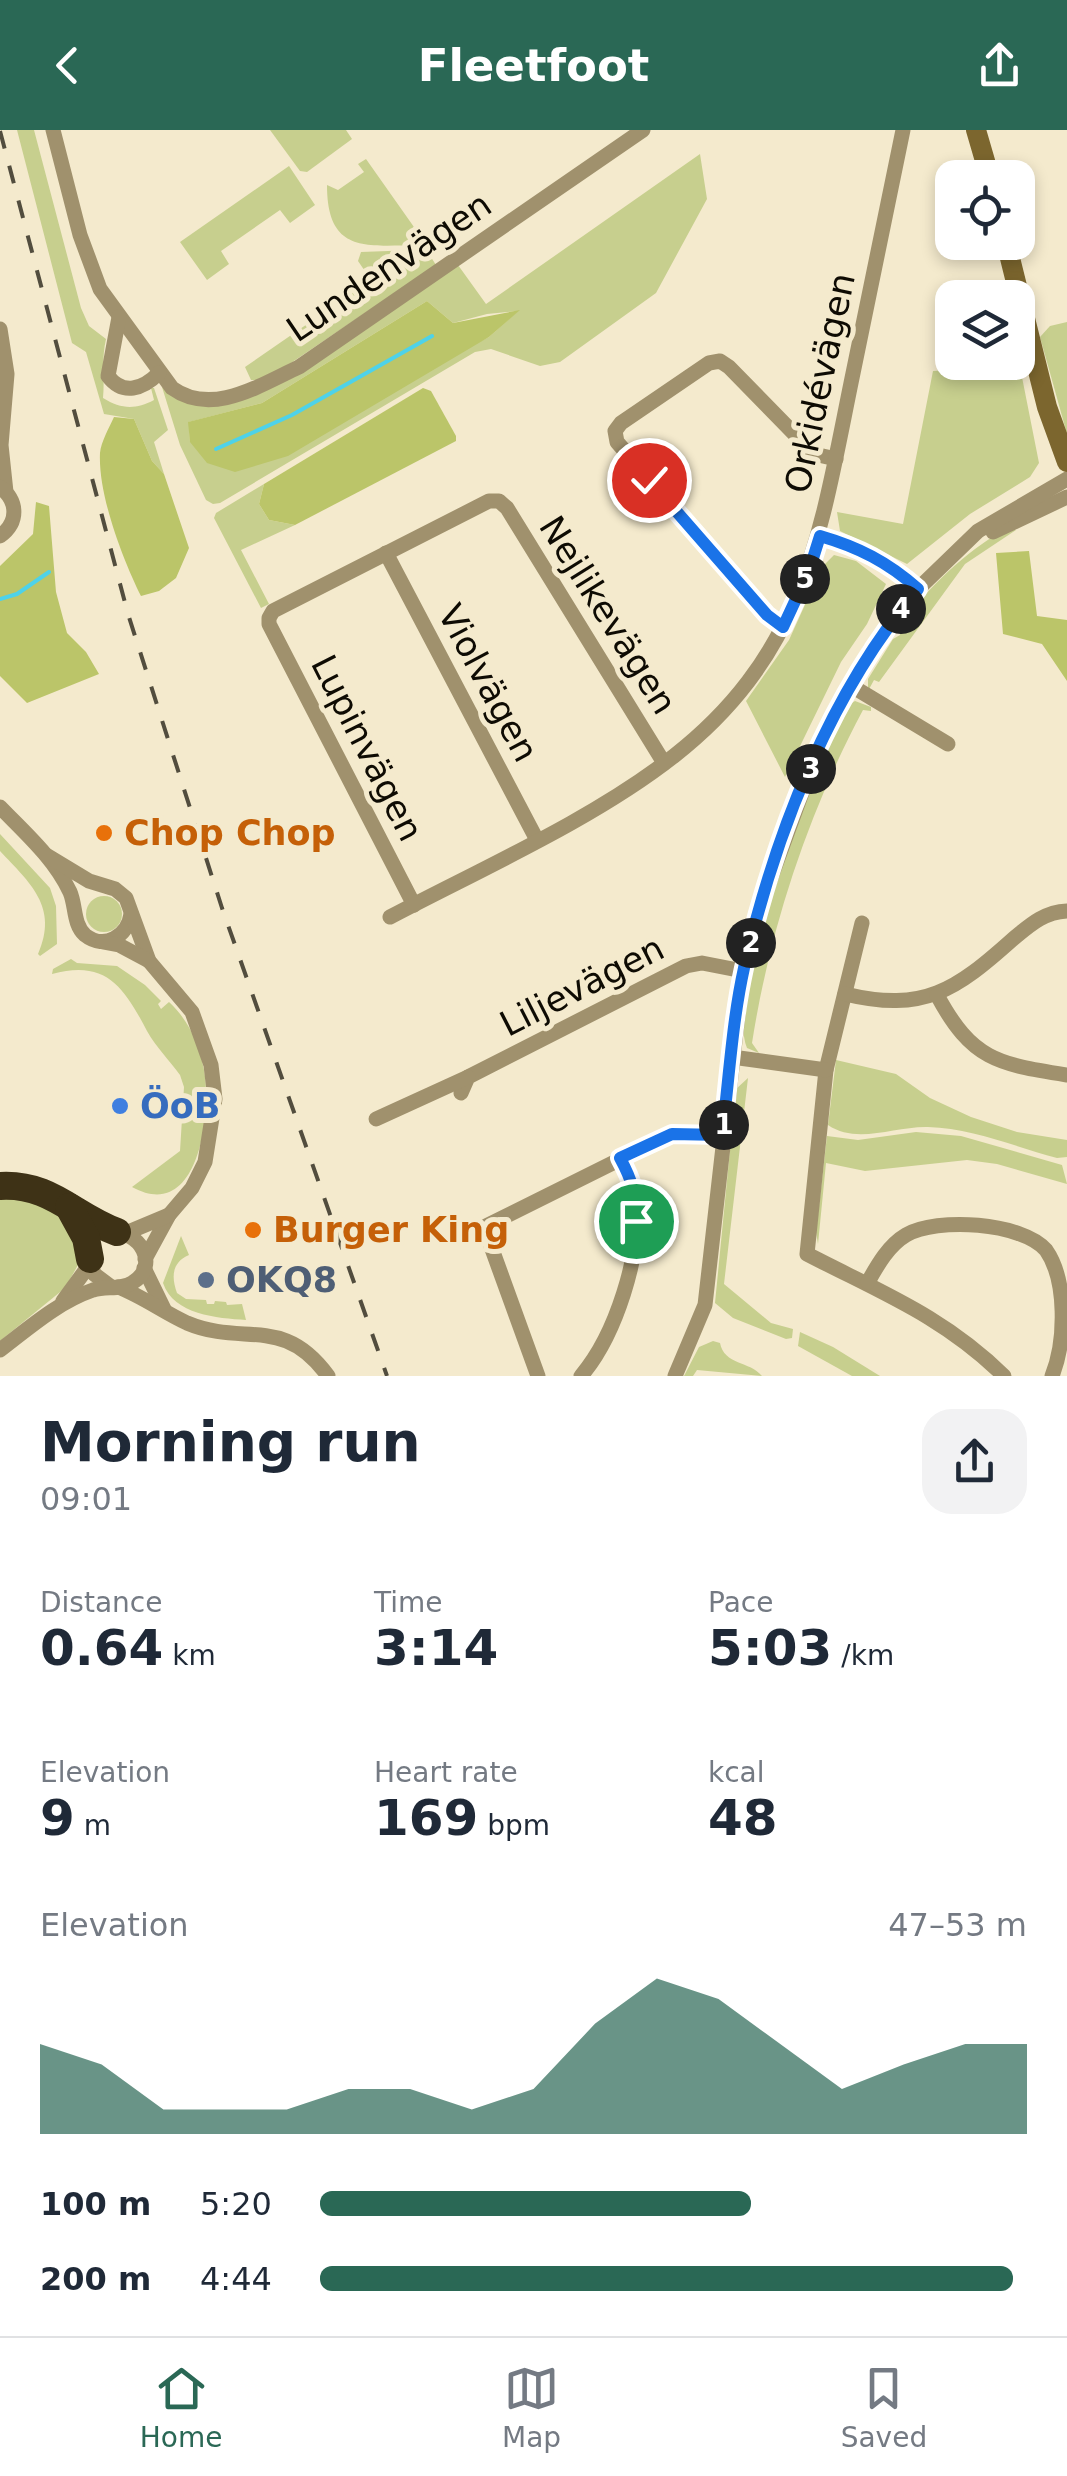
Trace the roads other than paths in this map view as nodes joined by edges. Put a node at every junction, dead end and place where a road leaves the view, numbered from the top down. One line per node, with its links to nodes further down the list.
1 (53, 130): 7 (street, Lundenvägen)
2 (644, 130): 9 (street, Lundenvägen)
3 (903, 130): 11 (street, Orkidévägen)
4 (976, 130): 5 (street)
5 (985, 160)
6 (1010, 260): 12 (street)
7 (118, 318): 9 (street, Lundenvägen); 9 (street)
8 (0, 328): 10 (street)
9 (159, 373)
10 (0, 446): 14 (street)
11 (836, 459): 17 (street, Orkidévägen); 21 (street)
12 (1067, 462)
13 (1067, 479): 18 (street)
14 (3, 490): 16 (street)
15 (1067, 498): 18 (street)
16 (0, 536)
17 (820, 536): 20 (street); 21 (street, Orkidévägen)
18 (958, 550): 20 (street)
19 (386, 553): 24 (street, Nejlikevägen); 26 (street, Violvägen); 29 (street, Lupinvägen)
20 (918, 589): 22 (street)
21 (783, 627): 24 (street, Orkidévägen)
22 (850, 686): 23 (street); 37 (street)
23 (948, 744)
24 (664, 763): 26 (street, Orkidévägen)
25 (0, 807): 27 (street)
26 (536, 840): 29 (street, Orkidévägen)
27 (46, 855): 28 (street); 31 (street)
28 (104, 886): 31 (street); 32 (street)
29 (414, 904): 33 (street, Orkidévägen)
30 (1067, 911): 39 (street)
31 (75, 913): 35 (street)
32 (131, 914): 35 (street); 36 (street)
33 (390, 917)
34 (862, 923): 38 (street)
35 (103, 942): 36 (street)
36 (149, 961): 48 (street)
37 (744, 971): 40 (street); 43 (street, Liljevägen)
38 (845, 994): 39 (street); 41 (street)
39 (937, 995): 42 (street)
40 (732, 1057): 41 (street); 44 (street)
41 (826, 1070): 52 (street)
42 (1067, 1075)
43 (376, 1119)
44 (722, 1135): 45 (street); 60 (street)
45 (620, 1158): 58 (street); 59 (street)
46 (0, 1186): 47 (highway)
47 (68, 1206): 49 (highway); 50 (highway)
48 (169, 1215): 49 (street); 51 (street)
49 (121, 1232): 50 (street); 51 (street)
50 (90, 1262): 53 (street); 54 (street)
51 (145, 1264): 53 (street); 55 (street)
52 (868, 1282): 61 (street); 62 (street)
53 (114, 1287): 54 (street); 55 (street)
54 (60, 1305): 56 (street)
55 (164, 1309): 57 (street)
56 (6, 1346)
57 (328, 1376)
58 (538, 1376)
59 (582, 1376)
60 (675, 1376)
61 (1004, 1376)
62 (1052, 1376)

